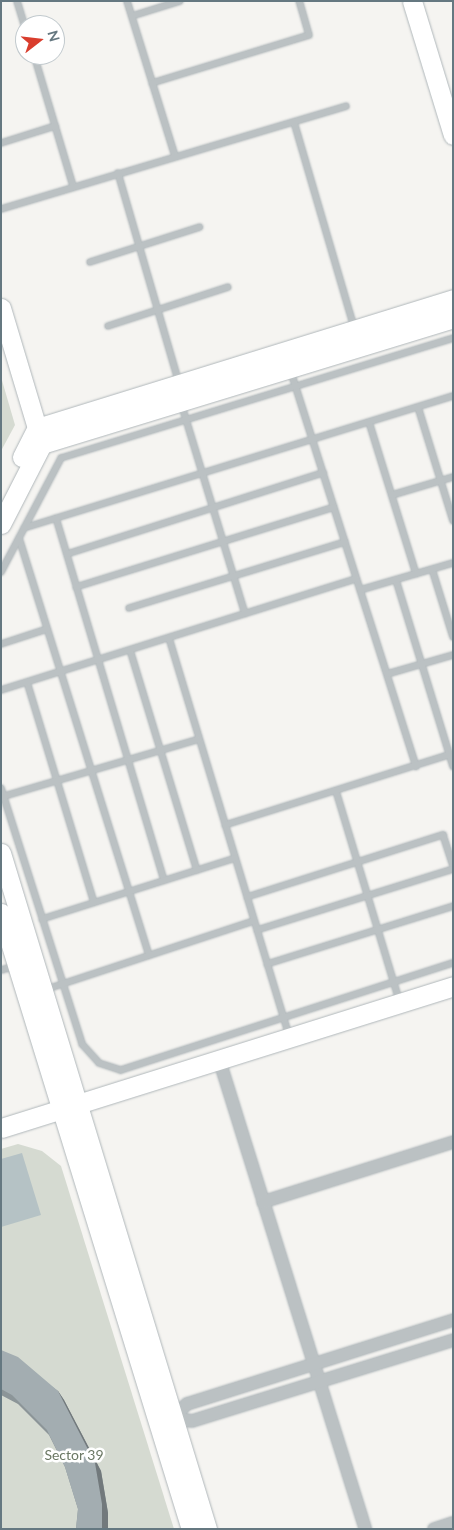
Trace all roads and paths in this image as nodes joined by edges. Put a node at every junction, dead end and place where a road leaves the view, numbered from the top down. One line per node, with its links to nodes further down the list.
1 (17, 1): 6 (lane)
2 (127, 1): 7 (lane)
3 (180, 1): 7 (lane)
4 (299, 1): 9 (lane)
5 (412, 1): 13 (street)
6 (21, 15)
7 (132, 16): 9 (lane)
8 (37, 65): 12 (lane)
9 (152, 83): 15 (lane)
10 (346, 106): 11 (lane)
11 (294, 122): 15 (lane); 28 (lane)
12 (55, 126): 14 (lane); 17 (lane)
13 (453, 134)
14 (1, 144)
15 (175, 156): 16 (lane)
16 (118, 173): 17 (lane); 20 (lane)
17 (73, 186): 18 (lane)
18 (1, 209)
19 (200, 228): 20 (lane)
20 (139, 246): 21 (lane); 25 (lane)
21 (90, 262)
22 (228, 287): 25 (lane)
23 (453, 299): 28 (street)
24 (1, 308): 36 (street)
25 (158, 310): 27 (lane); 31 (lane)
26 (453, 318): 30 (street)
27 (108, 326)
28 (355, 329): 31 (street)
29 (453, 338): 30 (lane)
30 (293, 377): 31 (street); 34 (lane); 37 (lane)
31 (180, 393): 34 (lane); 36 (street)
32 (453, 396): 33 (lane)
33 (418, 407): 35 (lane); 41 (lane)
34 (186, 420): 38 (lane); 49 (lane)
35 (369, 422): 37 (lane); 42 (lane)
36 (39, 436): 43 (street); 48 (street)
37 (312, 439): 38 (lane); 39 (lane)
38 (203, 473): 45 (lane); 46 (lane)
39 (323, 473): 44 (lane); 45 (lane)
40 (453, 477): 41 (lane)
41 (440, 481): 42 (lane); 47 (lane)
42 (392, 495): 57 (lane)
43 (1, 496)
44 (334, 507): 51 (lane); 52 (lane)
45 (213, 508): 51 (lane); 53 (lane)
46 (56, 518): 49 (lane); 53 (lane)
47 (453, 521)
48 (1, 524)
49 (24, 528): 50 (lane)
50 (19, 538): 56 (lane); 65 (lane)
51 (223, 541): 58 (lane); 61 (lane)
52 (345, 542): 58 (lane); 59 (lane)
53 (66, 554): 61 (lane)
54 (453, 564): 55 (lane)
55 (432, 569): 57 (lane); 66 (lane)
56 (1, 572)
57 (416, 574): 60 (lane)
58 (234, 576): 63 (lane); 64 (lane)
59 (356, 578): 62 (lane); 64 (lane)
60 (396, 580): 62 (lane); 72 (lane)
61 (76, 587): 71 (lane)
62 (360, 590): 74 (lane)
63 (128, 608)
64 (245, 614): 67 (lane)
65 (46, 629): 68 (lane); 73 (lane)
66 (453, 637)
67 (169, 638): 69 (lane); 77 (lane)
68 (1, 644)
69 (130, 650): 71 (lane); 78 (lane)
70 (453, 655): 72 (lane)
71 (98, 660): 73 (lane); 80 (lane)
72 (422, 664): 74 (lane); 79 (lane)
73 (60, 672): 75 (lane); 83 (lane)
74 (387, 674): 81 (lane)
75 (27, 682): 76 (lane); 84 (lane)
76 (1, 690)
77 (199, 739): 78 (lane); 88 (lane)
78 (161, 750): 80 (lane); 93 (lane)
79 (450, 755): 81 (lane); 82 (lane)
80 (128, 760): 83 (lane); 94 (lane)
81 (416, 766): 86 (lane)
82 (453, 766)
83 (91, 771): 84 (lane); 95 (lane)
84 (57, 781): 87 (lane); 98 (lane)
85 (1, 788): 87 (lane)
86 (336, 791): 88 (lane); 91 (lane)
87 (3, 797): 101 (lane)
88 (225, 825): 90 (lane)
89 (1, 854): 112 (street)
90 (235, 858): 93 (lane); 97 (lane)
91 (358, 862): 92 (lane); 96 (lane); 97 (lane)
92 (453, 867): 96 (lane)
93 (197, 870): 94 (lane)
94 (164, 880): 95 (lane)
95 (129, 891): 98 (lane); 105 (lane)
96 (368, 895): 103 (lane); 104 (lane)
97 (247, 897): 102 (lane)
98 (94, 902): 101 (lane)
99 (453, 906): 103 (lane)
100 (1, 913): 108 (street)
101 (42, 919): 110 (lane)
102 (254, 921): 104 (lane); 105 (lane)
103 (378, 929): 107 (lane); 109 (lane)
104 (257, 930): 107 (lane)
105 (149, 956): 110 (lane)
106 (453, 963): 109 (lane)
107 (267, 964): 114 (lane)
108 (9, 968): 117 (street)
109 (394, 982): 113 (lane); 114 (lane)
110 (63, 984): 112 (lane); 114 (lane)
111 (453, 986): 113 (street)
112 (43, 990): 117 (street)
113 (400, 1003): 115 (street)
114 (284, 1018): 115 (lane)
115 (289, 1037): 116 (street)
116 (219, 1059): 117 (street); 120 (street)
117 (69, 1106): 118 (street); 125 (street); 127 (street)
118 (1, 1128)
119 (453, 1142): 120 (street)
120 (263, 1202): 123 (street)
121 (453, 1320): 123 (street)
122 (453, 1340): 124 (street)
123 (314, 1364): 124 (street); 125 (street)
124 (319, 1381): 125 (street); 129 (street)
125 (173, 1418): 128 (street)
126 (453, 1523): 130 (street)
127 (191, 1529)
128 (207, 1529)
129 (365, 1529)
130 (434, 1529)

